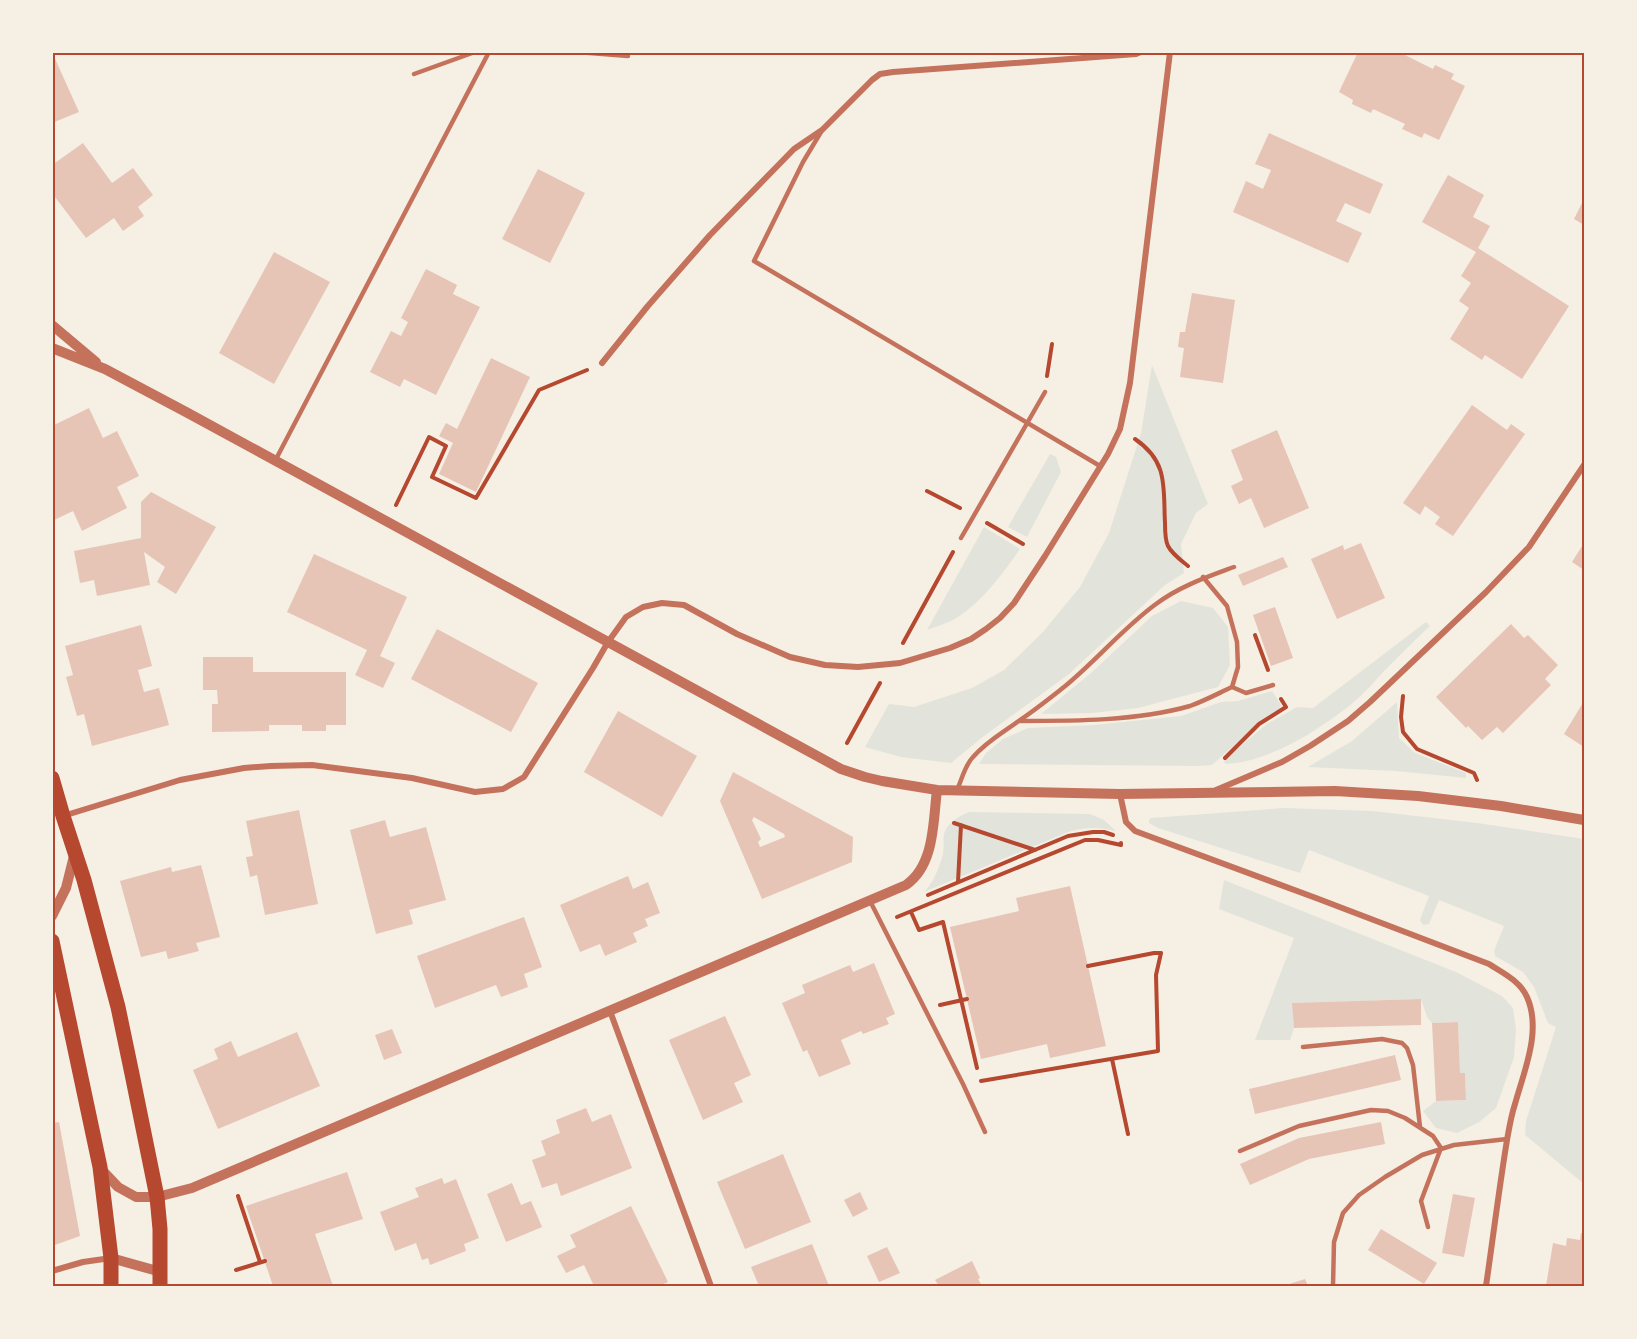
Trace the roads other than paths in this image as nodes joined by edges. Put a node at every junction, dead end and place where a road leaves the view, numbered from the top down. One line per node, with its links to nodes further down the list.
1 (476, 52): 7 (lane)
2 (489, 52): 15 (lane)
3 (577, 52): 6 (lane)
4 (1141, 52): 8 (street)
5 (1170, 52): 17 (street)
6 (628, 56)
7 (414, 74)
8 (822, 130): 11 (street); 14 (lane)
9 (52, 325): 12 (street)
10 (52, 348): 12 (street)
11 (602, 363)
12 (105, 369): 15 (street)
13 (1045, 392): 14 (lane)
14 (1027, 424): 17 (lane); 18 (lane)
15 (276, 461): 21 (street)
16 (1584, 465): 28 (street)
17 (1100, 466): 21 (street)
18 (961, 538)
19 (1234, 567): 20 (lane)
20 (1203, 577): 23 (lane); 24 (lane)
21 (608, 642): 26 (street); 30 (street)
22 (1273, 686): 23 (lane)
23 (1232, 687): 24 (lane)
24 (1019, 721): 27 (lane)
25 (52, 778): 30 (main road)
26 (937, 790): 27 (street); 33 (street)
27 (957, 790): 29 (street)
28 (1207, 793): 29 (street); 31 (street)
29 (1120, 794): 40 (street)
30 (63, 816): 32 (main road)
31 (1584, 820)
32 (75, 851): 34 (street); 44 (main road)
33 (870, 901): 36 (street); 39 (lane)
34 (52, 916)
35 (52, 941): 43 (main road)
36 (610, 1011): 44 (street); 50 (street)
37 (1303, 1047): 38 (lane)
38 (1420, 1127): 41 (lane); 42 (lane)
39 (985, 1132)
40 (1507, 1139): 41 (lane); 52 (street)
41 (1441, 1148): 45 (lane); 51 (lane)
42 (1240, 1151)
43 (100, 1167): 44 (street); 46 (main road)
44 (157, 1197): 48 (main road)
45 (1428, 1227)
46 (111, 1258): 47 (street); 48 (street); 49 (main road)
47 (52, 1271)
48 (160, 1279)
49 (111, 1287)
50 (711, 1287)
51 (1334, 1287)
52 (1486, 1287)

